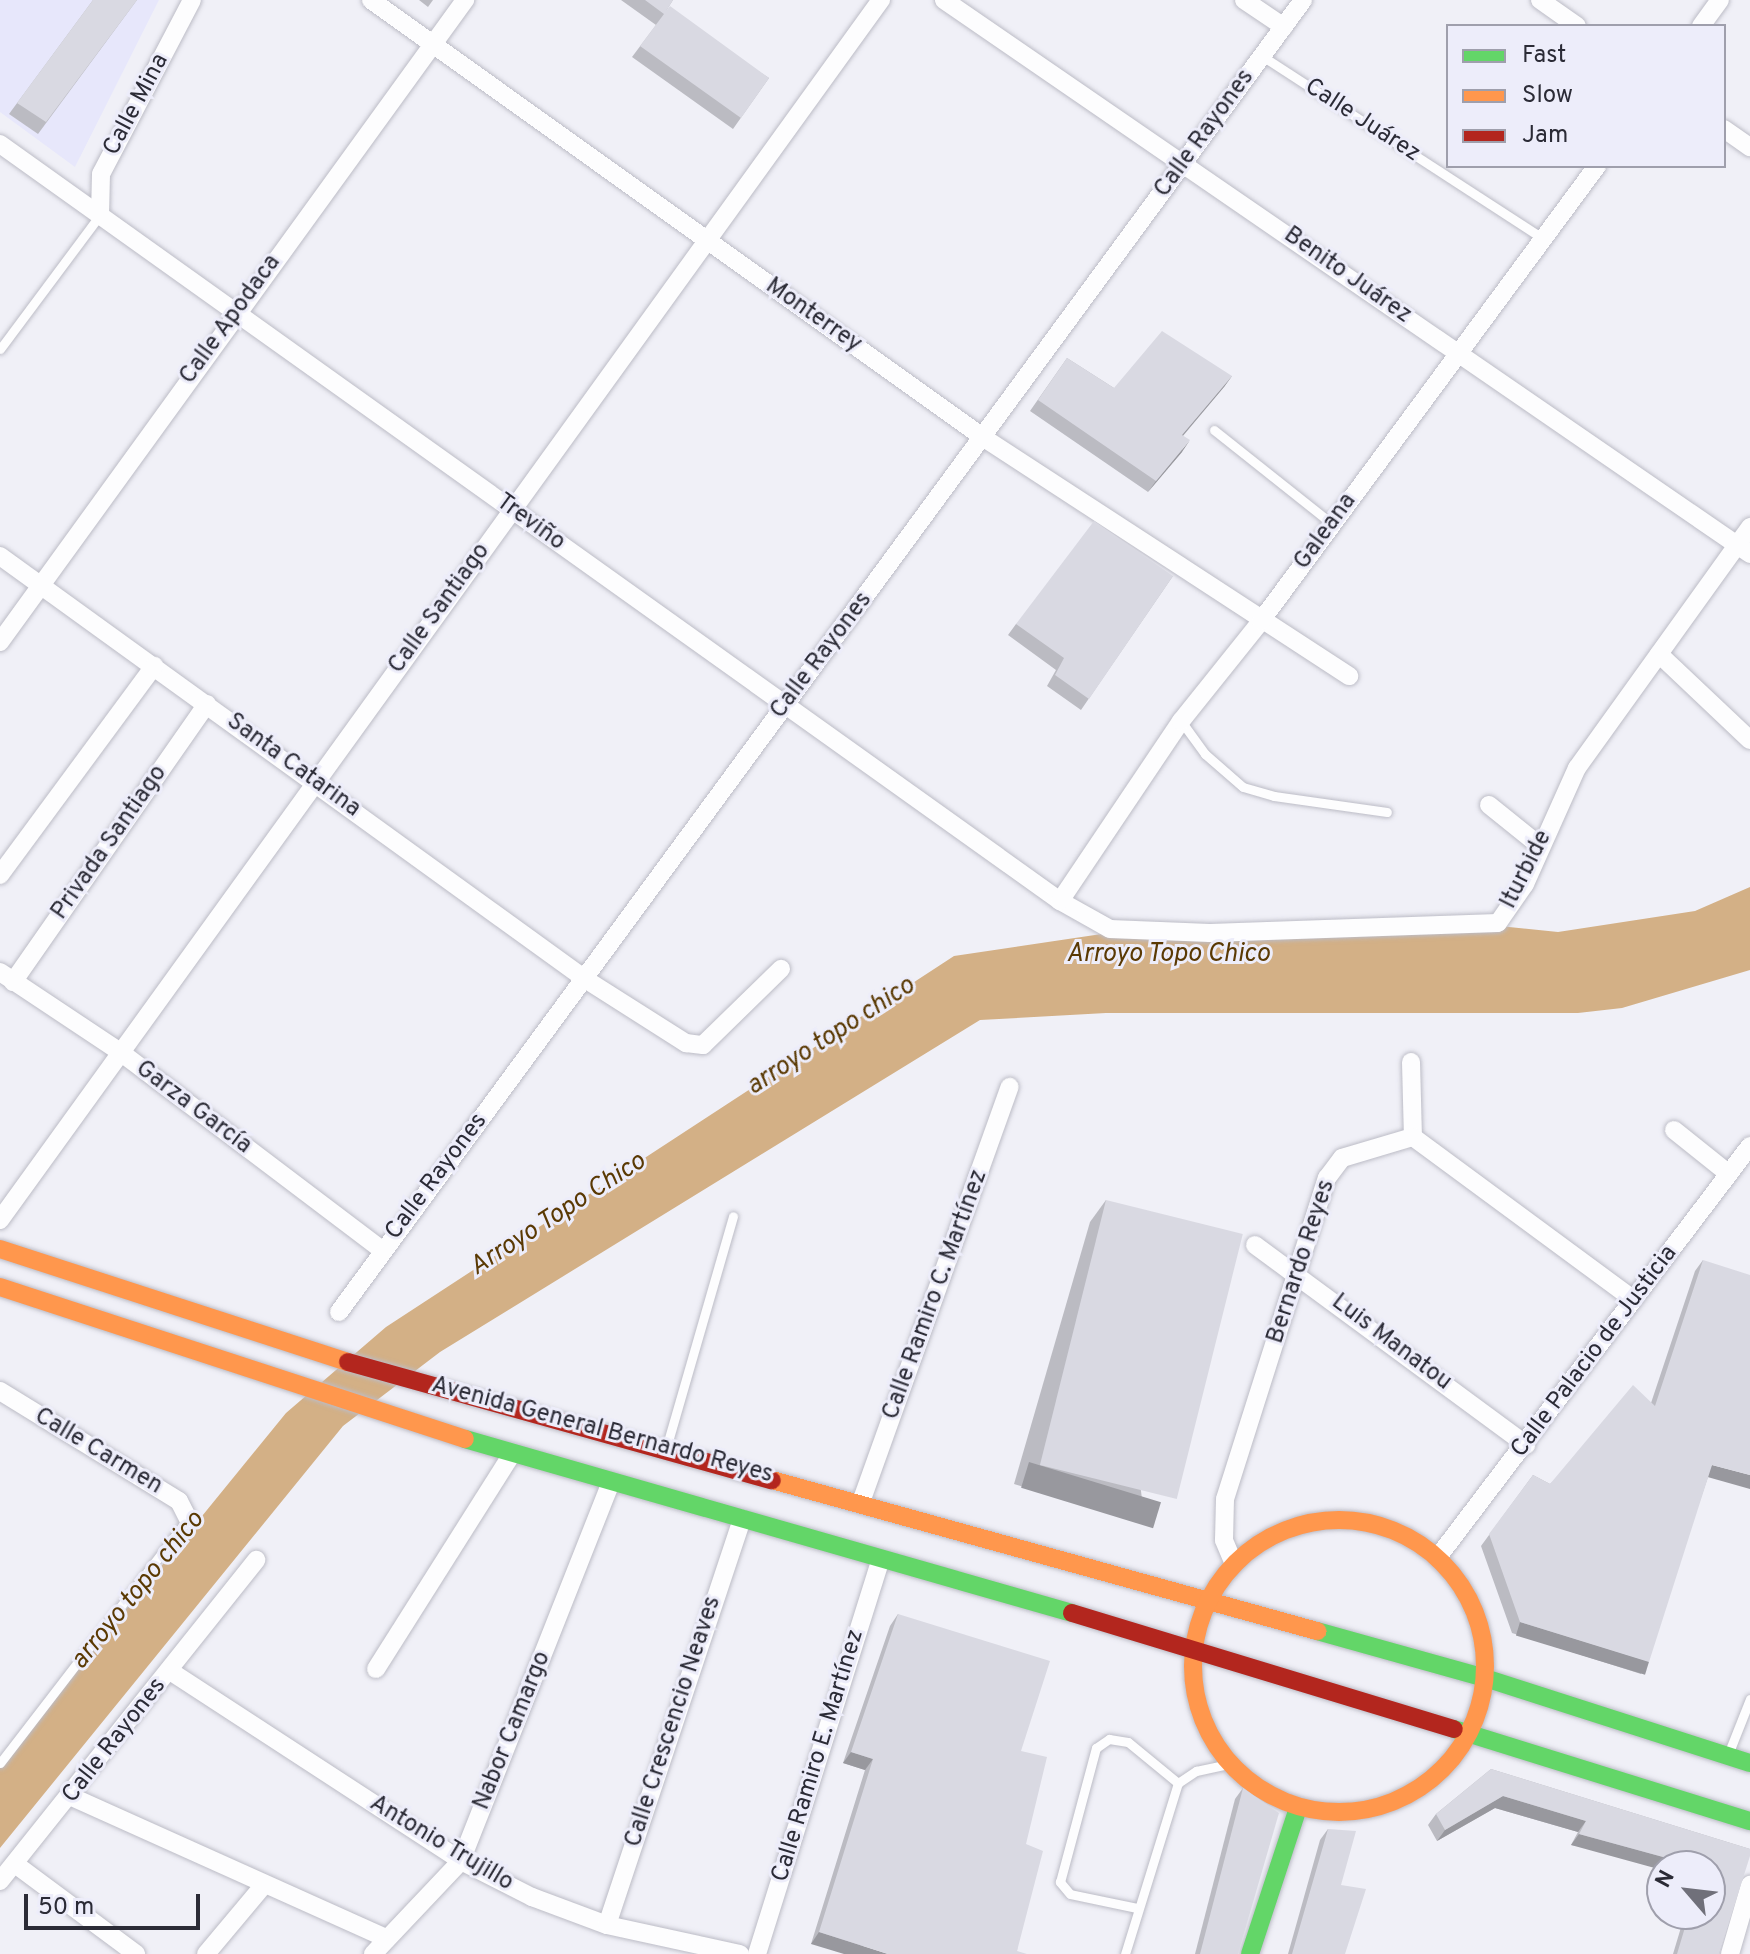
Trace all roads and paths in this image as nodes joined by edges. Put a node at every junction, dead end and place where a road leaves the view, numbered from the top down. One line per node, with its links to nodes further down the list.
1 (192, 0): 20 (street, Calle Mina)
2 (371, 0): 13 (street, Monterrey)
3 (465, 0): 13 (street, Calle Apodaca)
4 (881, 0): 22 (street, Calle Santiago)
5 (944, 0): 18 (street, Benito Juárez)
6 (1244, 0): 12 (street)
7 (1303, 0): 12 (street, Calle Rayones)
8 (1540, 0): 10 (street)
9 (1720, 0): 11 (street)
10 (1574, 24)
11 (1702, 24)
12 (1284, 27): 14 (street, Calle Rayones)
13 (432, 46): 22 (street, Monterrey); 23 (street, Calle Apodaca)
14 (1262, 56): 18 (street, Calle Rayones); 21 (lane, Calle Juárez)
15 (1726, 130): 17 (street)
16 (0, 144): 20 (street, Treviño)
17 (1750, 147)
18 (1183, 162): 25 (street, Benito Juárez); 27 (street, Calle Rayones)
19 (1595, 168): 21 (street, Galeana)
20 (100, 215): 23 (street, Treviño); 24 (lane)
21 (1542, 238): 25 (street, Galeana)
22 (709, 242): 27 (street, Monterrey); 28 (street, Calle Santiago)
23 (235, 312): 28 (street, Treviño); 33 (street, Calle Apodaca)
24 (0, 349)
25 (1458, 353): 29 (street, Galeana); 31 (street, Benito Juárez)
26 (1214, 430): 29 (lane)
27 (984, 438): 34 (street, Monterrey); 40 (street, Calle Rayones)
28 (512, 509): 40 (street, Treviño); 43 (street, Calle Santiago)
29 (1332, 524): 34 (street, Galeana)
30 (1750, 527): 31 (street, Iturbide)
31 (1743, 550): 36 (street, Iturbide)
32 (0, 556): 33 (street, Santa Catarina)
33 (42, 585): 35 (street, Calle Apodaca); 37 (street, Santa Catarina)
34 (1261, 621): 38 (street, Monterrey); 41 (street, Galeana)
35 (0, 642)
36 (1659, 654): 42 (street); 46 (street, Iturbide)
37 (154, 666): 39 (street, Santa Catarina); 47 (street)
38 (1349, 676)
39 (207, 704): 43 (street, Santa Catarina); 50 (street, Privada Santiago)
40 (786, 705): 48 (street, Treviño); 51 (street, Calle Rayones)
41 (1181, 721): 45 (lane); 48 (street, Galeana)
42 (1750, 740)
43 (315, 783): 51 (street, Santa Catarina); 52 (street, Calle Santiago)
44 (1489, 805): 46 (street)
45 (1387, 812)
46 (1540, 846): 48 (street, Iturbide)
47 (0, 875)
48 (1060, 901)
49 (781, 969): 51 (street, Santa Catarina)
50 (7, 977): 52 (street, Garza García)
51 (585, 979): 63 (street, Calle Rayones)
52 (119, 1051): 60 (street, Calle Santiago); 63 (street, Garza García)
53 (1411, 1062): 56 (street)
54 (1010, 1087): 73 (street, Calle Ramiro C. Martínez)
55 (1674, 1130): 58 (street)
56 (1413, 1137): 64 (street, Bernardo Reyes); 66 (street)
57 (1750, 1146): 58 (street, Calle Palacio de Justicia)
58 (1729, 1174): 66 (street, Calle Palacio de Justicia)
59 (733, 1216): 70 (lane)
60 (0, 1220)
61 (1255, 1245): 64 (street, Luis Manatou)
62 (0, 1249): 70 (main road, Avenida General Bernardo Reyes)
63 (382, 1250): 67 (street, Calle Rayones)
64 (1299, 1274): 69 (street, Luis Manatou); 79 (street, Bernardo Reyes)
65 (0, 1287): 71 (main road, Avenida General Bernardo Reyes)
66 (1633, 1299): 69 (street, Calle Palacio de Justicia)
67 (339, 1312)
68 (0, 1391): 74 (street, Calle Carmen)
69 (1526, 1445): 76 (street, Calle Palacio de Justicia)
70 (666, 1449): 73 (main road, Avenida General Bernardo Reyes)
71 (512, 1454): 72 (main road, Avenida General Bernardo Reyes); 82 (street)
72 (611, 1482): 75 (main road, Avenida General Bernardo Reyes); 95 (street, Nabor Camargo)
73 (861, 1502): 80 (main road, Avenida General Bernardo Reyes)
74 (188, 1519): 88 (lane)
75 (742, 1519): 77 (main road, Avenida General Bernardo Reyes); 101 (street, Calle Crescencio Neaves)
76 (1438, 1557): 79 (main road); 84 (main road)
77 (881, 1559): 81 (main road, Avenida General Bernardo Reyes); 107 (street, Calle Ramiro E. Martínez)
78 (256, 1560): 83 (street, Calle Rayones)
79 (1234, 1564): 80 (main road)
80 (1208, 1601): 81 (main road); 84 (main road, Avenida General Bernardo Reyes)
81 (1194, 1648): 86 (main road, Avenida General Bernardo Reyes); 90 (main road)
82 (376, 1669)
83 (170, 1671): 92 (street, Calle Rayones); 95 (street, Antonio Trujillo)
84 (1485, 1678): 86 (main road); 87 (main road, Avenida General Bernardo Reyes)
85 (1750, 1699): 87 (lane)
86 (1471, 1731): 93 (main road); 94 (main road, Avenida General Bernardo Reyes)
87 (1728, 1755): 89 (main road, Avenida General Bernardo Reyes)
88 (0, 1763)
89 (1750, 1763)
90 (1229, 1764): 91 (lane); 93 (main road)
91 (1178, 1783): 100 (lane); 100 (lane)
92 (72, 1797): 96 (street, Calle Rayones); 99 (street)
93 (1298, 1808): 109 (main road)
94 (1750, 1821)
95 (461, 1861): 101 (street, Antonio Trujillo); 102 (street, Nabor Camargo)
96 (15, 1864): 97 (street, Calle Rayones); 103 (street)
97 (0, 1881)
98 (1750, 1885): 110 (street)
99 (263, 1886): 102 (street); 104 (street)
100 (1137, 1908): 108 (lane)
101 (607, 1925): 106 (street, Antonio Trujillo)
102 (386, 1938): 105 (street, Nabor Camargo)
103 (136, 1954)
104 (206, 1954)
105 (373, 1954)
106 (740, 1954)
107 (757, 1954)
108 (1125, 1954)
109 (1250, 1954)
110 (1730, 1954)

